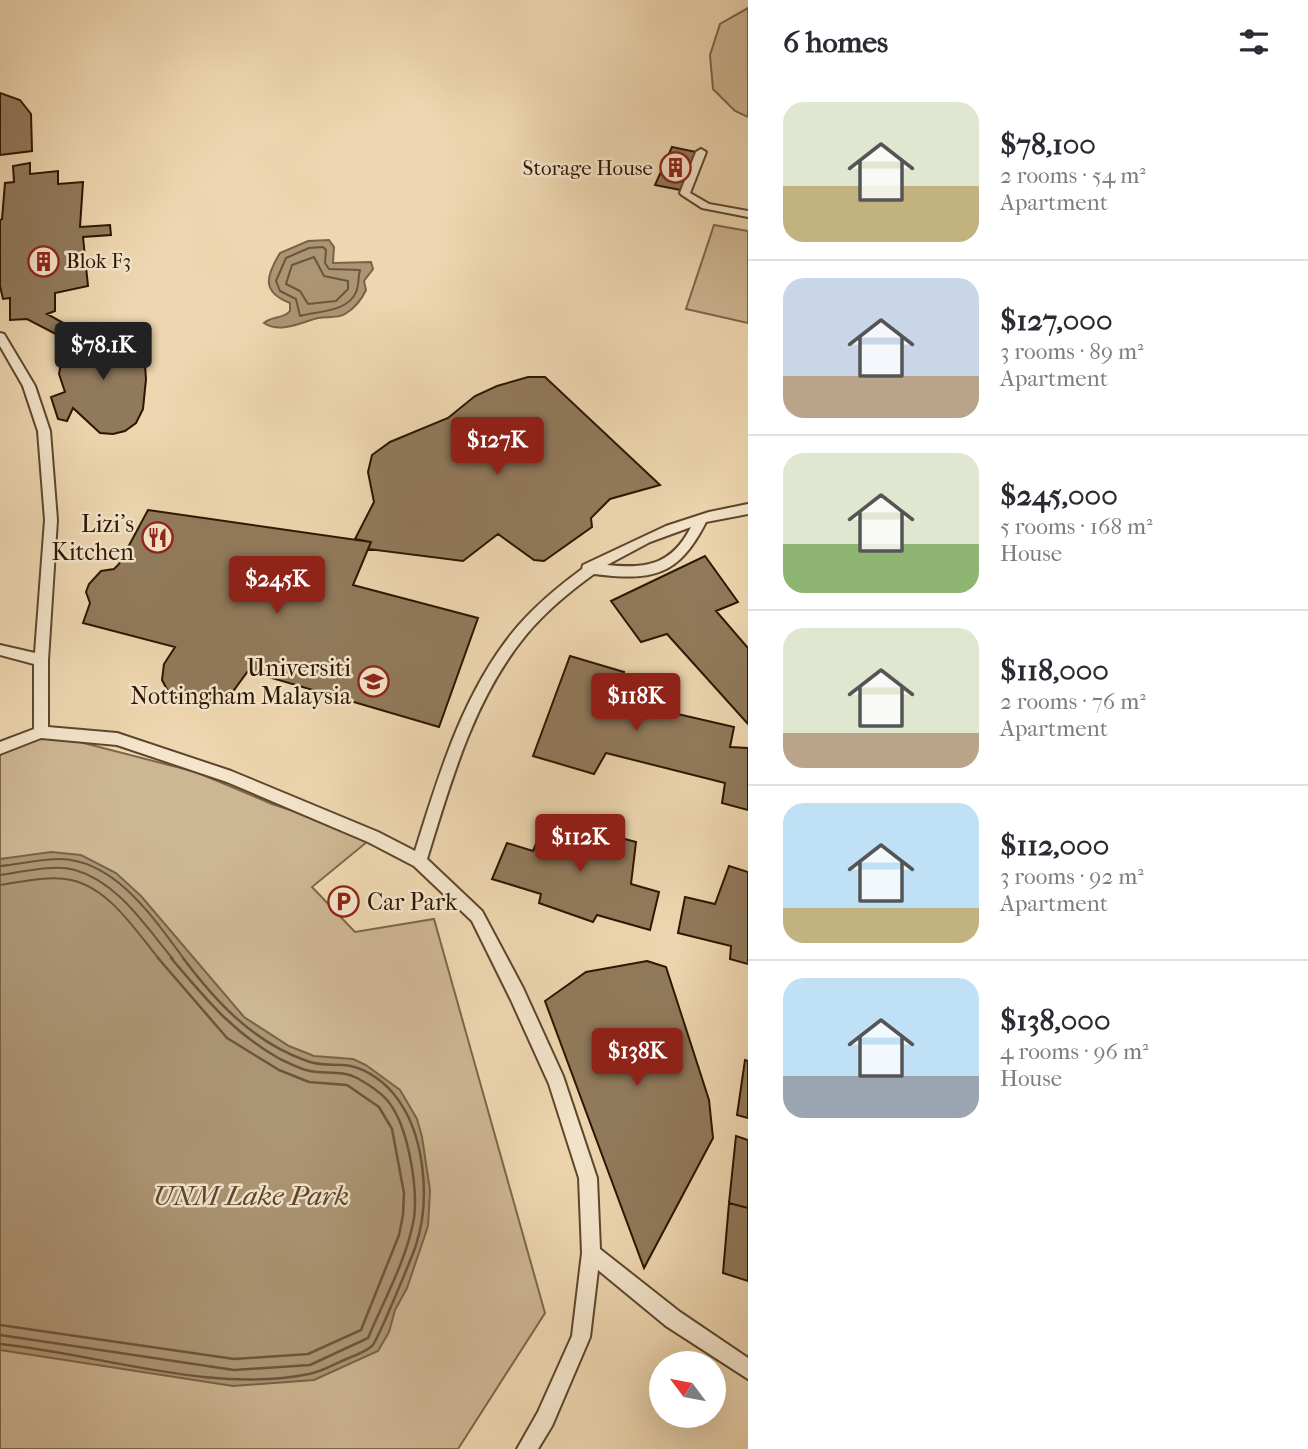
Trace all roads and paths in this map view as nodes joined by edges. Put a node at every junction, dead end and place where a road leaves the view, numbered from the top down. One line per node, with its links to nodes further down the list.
1 (701, 152): 2 (lane)
2 (748, 214)
3 (0, 337): 8 (lane)
4 (748, 509): 5 (lane)
5 (701, 520): 6 (lane); 6 (lane)
6 (588, 568): 11 (lane)
7 (0, 650): 8 (lane)
8 (41, 660): 9 (lane)
9 (41, 732): 10 (lane); 11 (lane)
10 (0, 748)
11 (419, 861): 12 (lane)
12 (592, 1253): 13 (lane); 14 (lane)
13 (748, 1369)
14 (527, 1449)

